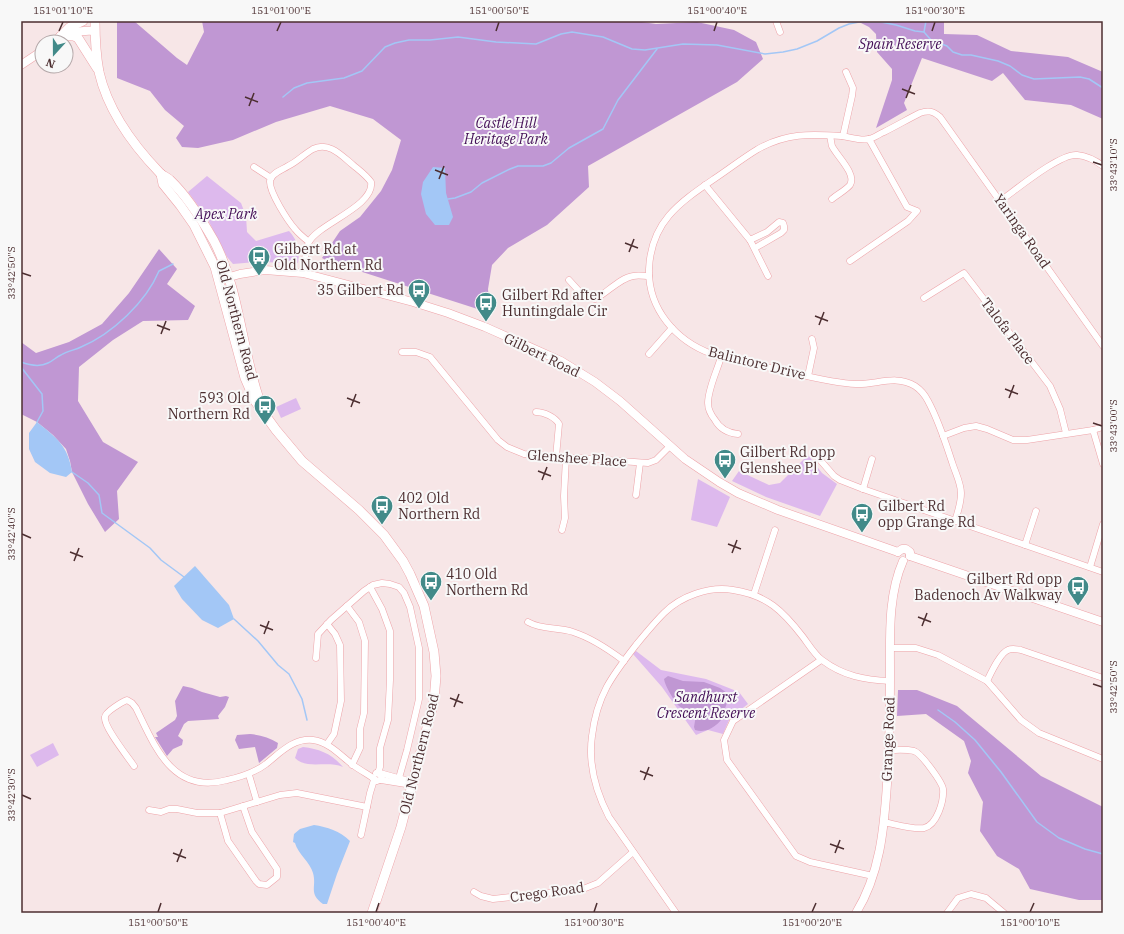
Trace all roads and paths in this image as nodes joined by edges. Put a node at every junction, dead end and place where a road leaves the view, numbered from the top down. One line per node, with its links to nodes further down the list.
1 (83, 21): 6 (main road)
2 (95, 21): 4 (main road, Old Northern Road)
3 (776, 21): 5 (street)
4 (95, 31): 7 (main road); 12 (main road, Old Northern Road)
5 (780, 32)
6 (64, 34)
7 (70, 34)
8 (74, 36): 12 (main road)
9 (34, 56): 10 (main road)
10 (21, 65)
11 (846, 72): 14 (street)
12 (99, 73): 18 (main road, Old Northern Road)
13 (830, 136): 14 (street, Balintore Drive); 20 (street, Balintore Drive); 21 (street)
14 (843, 136): 15 (street, Balintore Drive)
15 (869, 139): 22 (street, Yaringa Road); 26 (street)
16 (1103, 166): 22 (street)
17 (254, 167): 19 (street)
18 (161, 174): 30 (main road, Old Northern Road); 31 (main road, Old Northern Road)
19 (271, 178): 24 (street); 24 (street)
20 (705, 185): 23 (street); 28 (street, Balintore Drive)
21 (832, 199)
22 (1000, 201): 36 (street, Yaringa Road)
23 (750, 240): 25 (street); 25 (street)
24 (309, 242): 27 (street)
25 (755, 248): 29 (street)
26 (850, 261)
27 (303, 273): 30 (main road, Gilbert Road); 48 (main road, Gilbert Road)
28 (649, 276): 32 (street); 34 (street, Balintore Drive)
29 (768, 276)
30 (228, 277): 31 (main road, Gilbert Road); 41 (main road, Old Northern Road)
31 (219, 280): 41 (main road, Old Northern Road)
32 (569, 280)
33 (924, 298): 45 (street, Talofa Place)
34 (672, 328): 38 (street); 39 (street, Balintore Drive)
35 (812, 339): 40 (street)
36 (1103, 346)
37 (402, 352): 50 (street, Glenshee Place)
38 (649, 354)
39 (721, 358): 40 (street, Balintore Drive); 46 (street)
40 (808, 376): 47 (street, Balintore Drive)
41 (263, 412): 87 (main road, Old Northern Road)
42 (536, 412): 50 (street)
43 (1103, 427): 44 (street)
44 (1093, 430): 45 (street); 54 (street)
45 (1066, 433): 47 (street)
46 (738, 434)
47 (943, 436): 58 (street, Balintore Drive)
48 (670, 446): 53 (street, Glenshee Place); 63 (main road, Gilbert Road)
49 (814, 453): 55 (street)
50 (556, 457): 51 (street, Glenshee Place)
51 (566, 458): 53 (street, Glenshee Place); 60 (street)
52 (872, 459): 55 (street)
53 (640, 462): 56 (street)
54 (1103, 464)
55 (863, 489): 58 (street)
56 (636, 495)
57 (1036, 511): 62 (street)
58 (956, 520): 62 (street)
59 (1103, 524): 64 (street)
60 (562, 530)
61 (775, 530): 67 (street)
62 (1025, 545): 64 (street)
63 (906, 558): 70 (main road); 72 (main road, Grange Road)
64 (1090, 567): 65 (street)
65 (1103, 572)
66 (370, 587): 68 (street); 85 (street); 86 (street)
67 (754, 594): 74 (street); 75 (street)
68 (347, 606): 71 (street); 82 (street)
69 (528, 622): 75 (street)
70 (1103, 622)
71 (327, 624): 73 (street); 79 (street)
72 (890, 648): 77 (main road, Grange Road); 78 (street)
73 (316, 658)
74 (821, 660): 77 (street); 96 (street)
75 (624, 661): 95 (street)
76 (1103, 678): 78 (street)
77 (890, 681): 80 (main road, Grange Road)
78 (987, 681): 81 (street)
79 (326, 744): 82 (street); 84 (street)
80 (889, 750): 93 (main road, Grange Road); 93 (street)
81 (1103, 759)
82 (352, 765): 85 (street)
83 (134, 766): 84 (street)
84 (248, 775): 88 (street)
85 (376, 778): 86 (street); 87 (street); 90 (street)
86 (399, 778): 87 (street)
87 (412, 785): 98 (main road, Old Northern Road)
88 (257, 802): 89 (street); 90 (street)
89 (243, 806): 92 (street); 92 (street)
90 (368, 807): 94 (street)
91 (150, 810): 92 (street)
92 (220, 813)
93 (884, 822): 96 (main road, Grange Road)
94 (361, 835)
95 (634, 852): 97 (street, Crego Road); 99 (street)
96 (873, 876): 100 (main road, Grange Road)
97 (474, 892)
98 (372, 913)
99 (676, 913)
100 (856, 913)
101 (947, 913): 102 (street)
102 (1004, 913)

